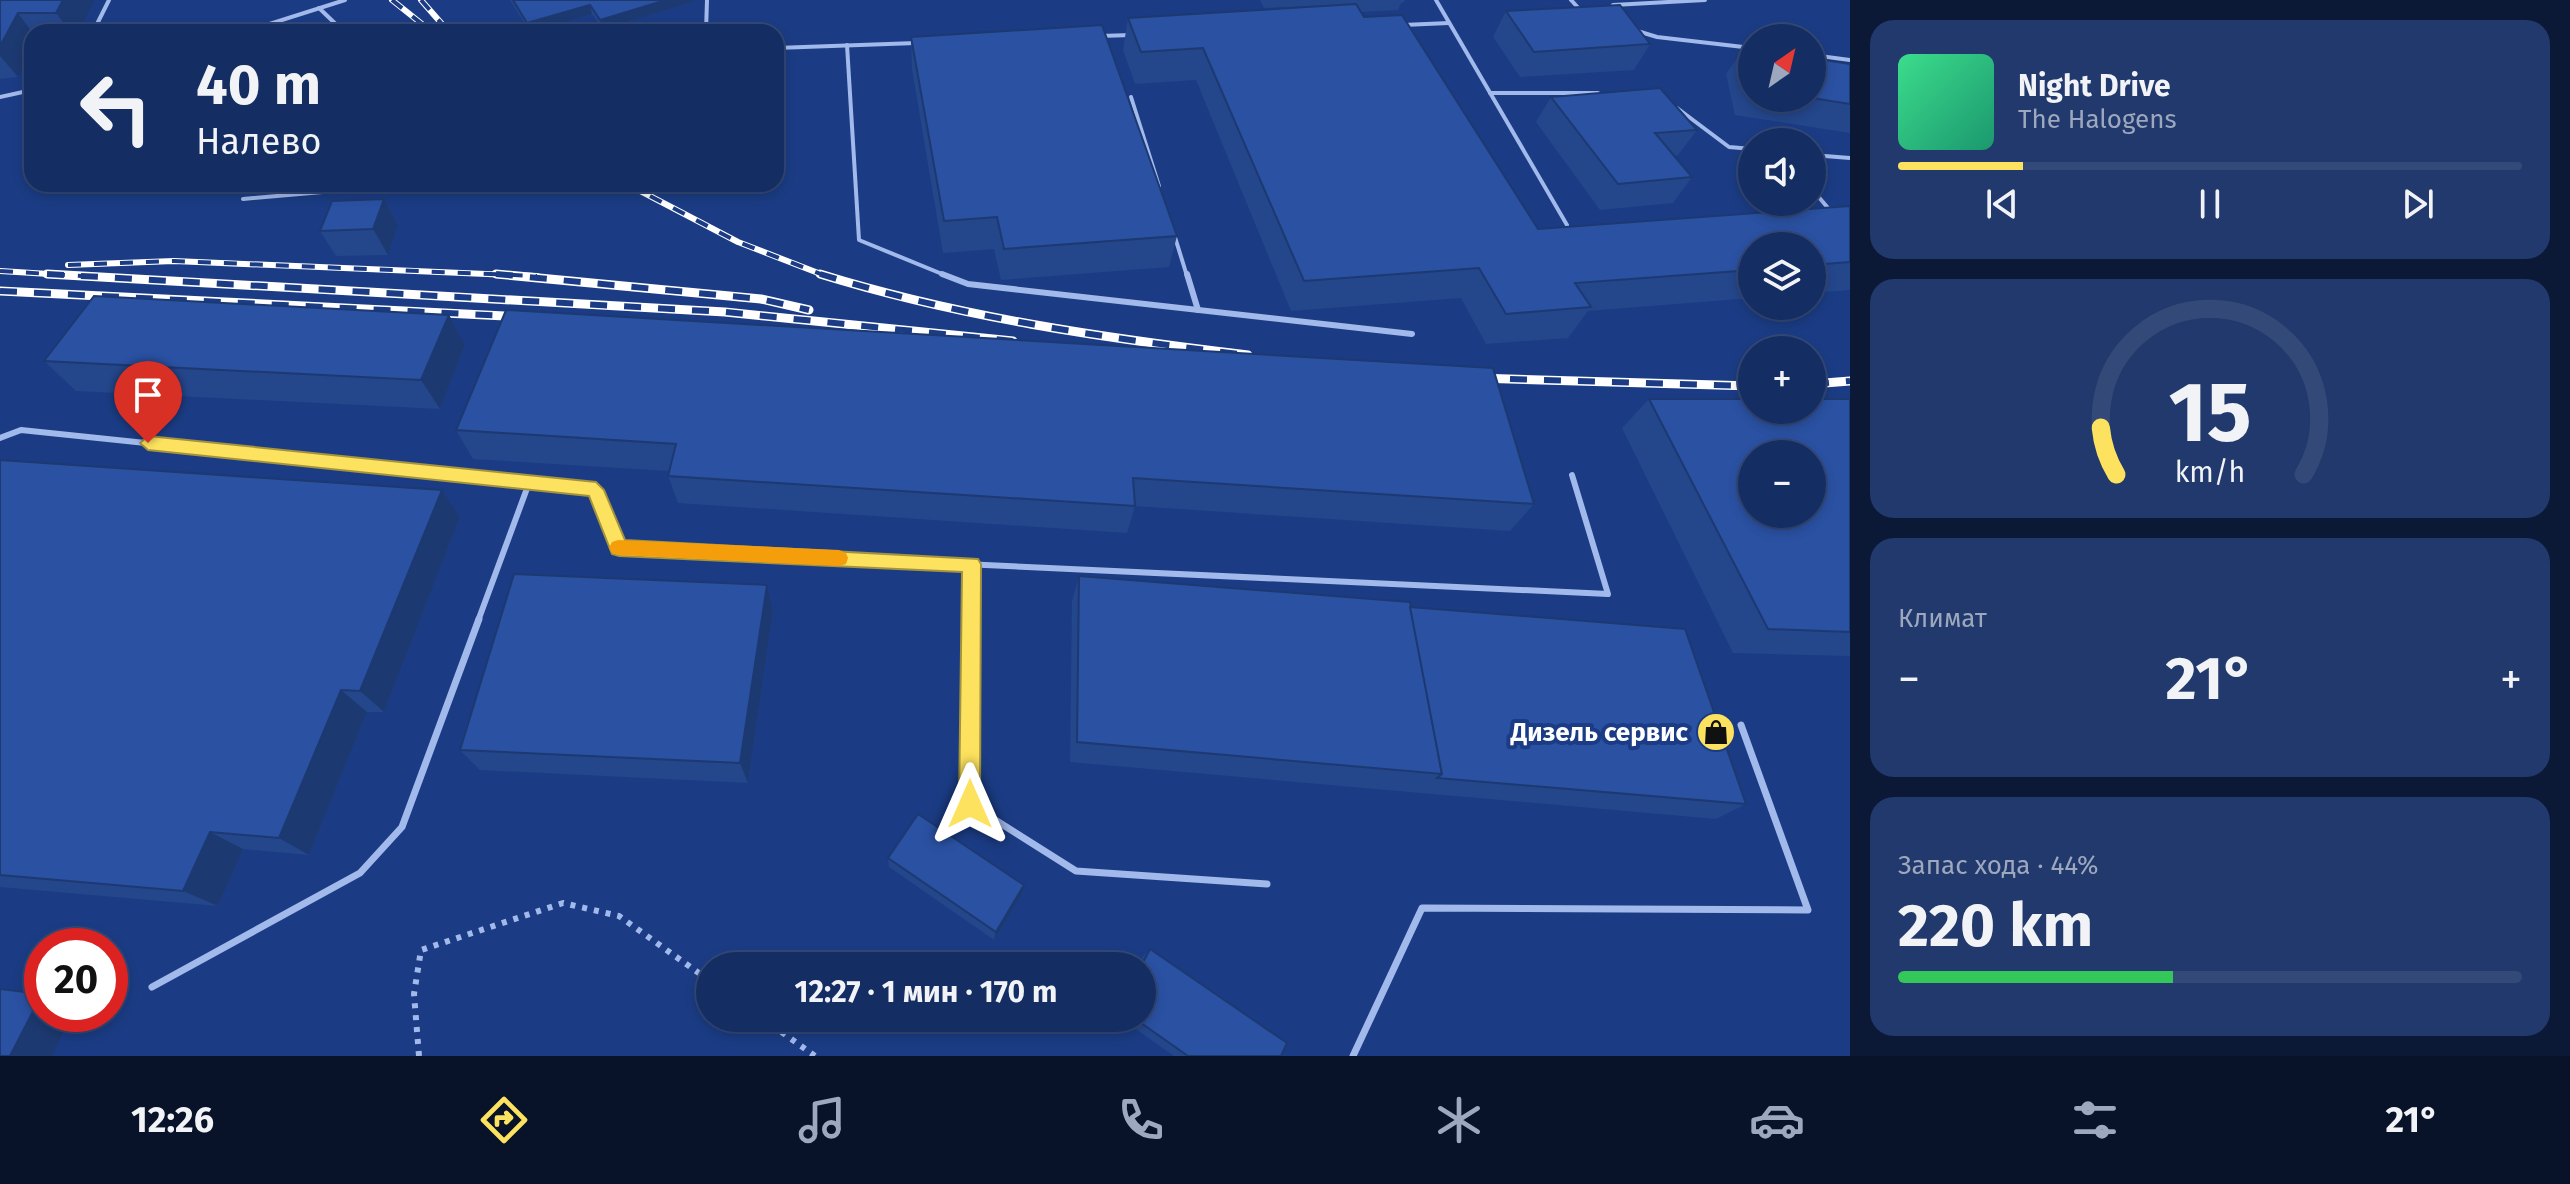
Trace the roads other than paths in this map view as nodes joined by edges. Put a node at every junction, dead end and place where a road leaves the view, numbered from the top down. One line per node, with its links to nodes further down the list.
1 (109, 0): 13 (lane)
2 (345, 0): 10 (lane)
3 (707, 0): 16 (lane)
4 (1436, 0): 12 (lane)
5 (1571, 0): 9 (lane)
6 (1705, 0): 7 (lane)
7 (1610, 5)
8 (1594, 6): 9 (lane)
9 (1578, 7): 11 (lane)
10 (319, 8): 14 (lane); 15 (lane)
11 (1587, 16)
12 (1449, 23): 17 (lane); 28 (lane)
13 (97, 24)
14 (269, 24)
15 (336, 24)
16 (706, 24)
17 (1402, 25)
18 (1629, 29): 23 (lane)
19 (1133, 35): 20 (lane)
20 (1085, 37)
21 (927, 42): 22 (lane)
22 (847, 45): 24 (lane); 43 (lane)
23 (1738, 46)
24 (784, 48)
25 (1826, 57): 26 (lane)
26 (1850, 60)
27 (24, 92): 30 (lane)
28 (1490, 93): 29 (lane); 42 (lane)
29 (1612, 93)
30 (0, 97)
31 (1131, 97): 36 (lane)
32 (1669, 102): 33 (lane)
33 (1738, 148)
34 (1826, 156): 35 (lane)
35 (1850, 158)
36 (1160, 188)
37 (323, 192): 38 (lane)
38 (243, 199)
39 (1826, 206): 41 (lane)
40 (1169, 219): 43 (lane)
41 (1840, 222)
42 (1567, 225)
43 (1198, 310): 44 (lane)
44 (1412, 334)
45 (0, 438): 47 (lane)
46 (1572, 475): 48 (lane)
47 (529, 483): 48 (lane); 51 (lane)
48 (972, 564): 50 (lane)
49 (1741, 725): 52 (lane)
50 (1267, 884)
51 (152, 987)
52 (1353, 1056)

